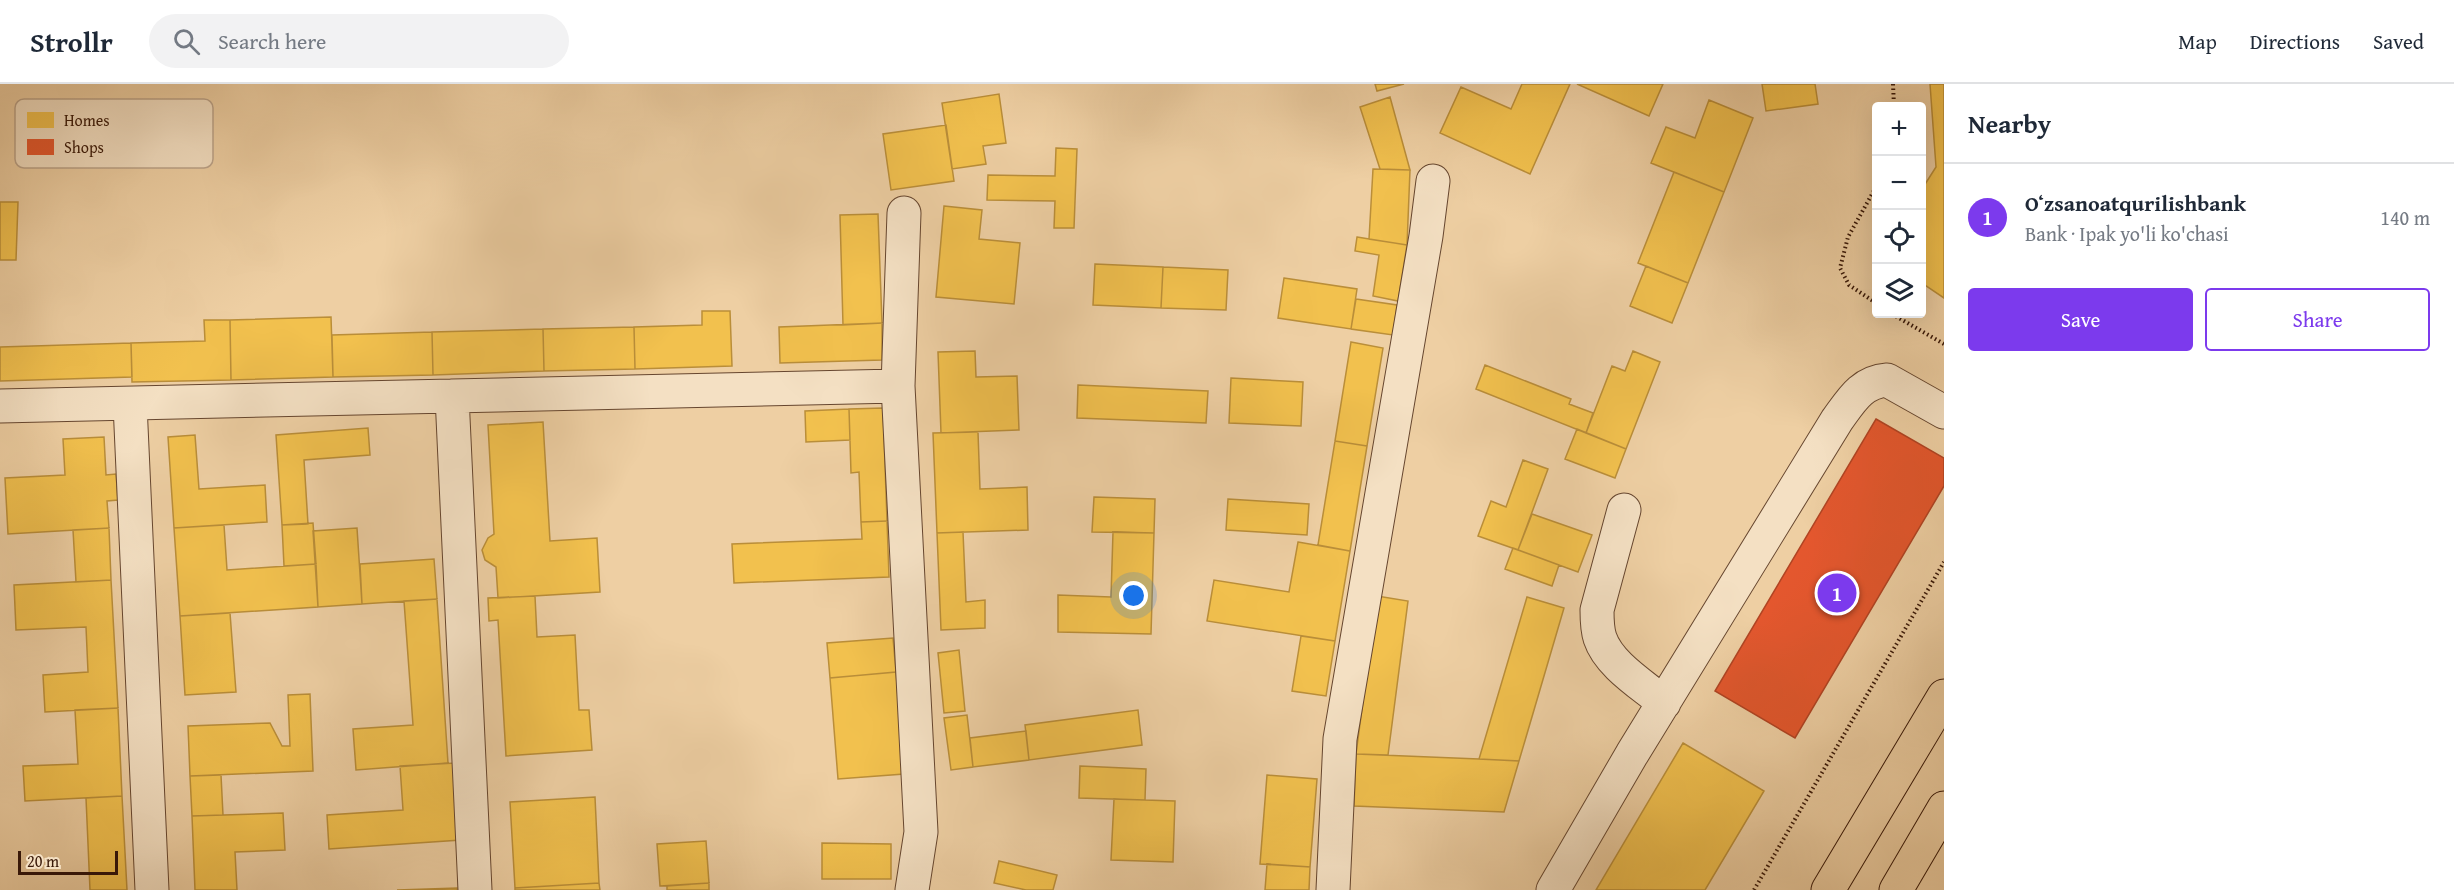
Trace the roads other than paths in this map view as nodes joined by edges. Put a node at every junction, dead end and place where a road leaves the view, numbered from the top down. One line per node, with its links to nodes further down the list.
1 (1433, 181): 15 (street)
2 (904, 213): 3 (street)
3 (898, 386): 4 (street); 14 (street)
4 (452, 396): 5 (street); 13 (street)
5 (130, 404): 6 (street); 12 (street)
6 (0, 406)
7 (1944, 412): 10 (street)
8 (1624, 510): 10 (street)
9 (1944, 696): 17 (main road)
10 (1664, 702): 16 (street)
11 (1944, 808): 18 (main road)
12 (152, 890)
13 (475, 890)
14 (912, 890)
15 (1333, 890)
16 (1553, 890)
17 (1827, 890)
18 (1896, 890)

